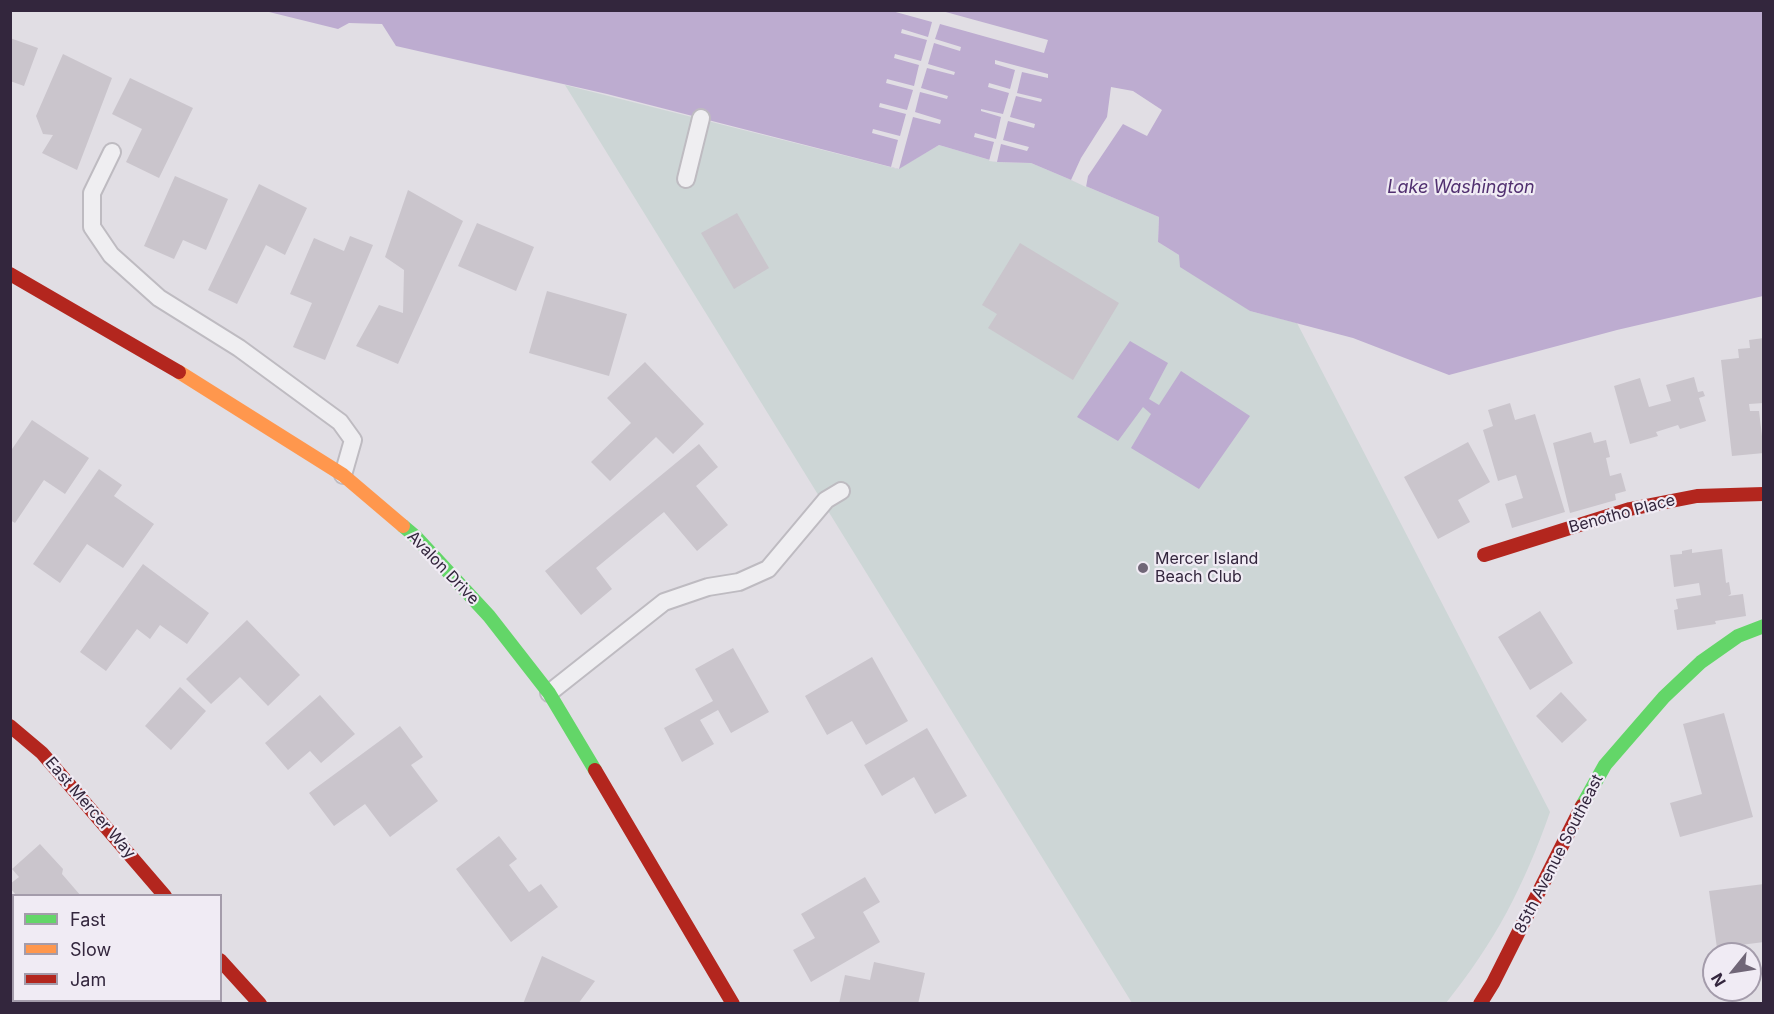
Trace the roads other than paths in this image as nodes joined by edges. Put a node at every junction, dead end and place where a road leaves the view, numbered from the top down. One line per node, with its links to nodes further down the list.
1 (701, 118): 3 (lane)
2 (112, 152): 5 (lane)
3 (686, 179)
4 (10, 274): 5 (street, Avalon Drive)
5 (343, 475): 10 (street, Avalon Drive)
6 (841, 491): 10 (lane)
7 (1764, 495): 8 (street, Benotho Place)
8 (1484, 555)
9 (1764, 626): 16 (street, 85th Avenue Southeast)
10 (549, 693): 15 (street, Avalon Drive)
11 (10, 726): 12 (street, East Mercer Way)
12 (163, 894)
13 (222, 962): 14 (street)
14 (260, 1004)
15 (733, 1004)
16 (1480, 1004)

